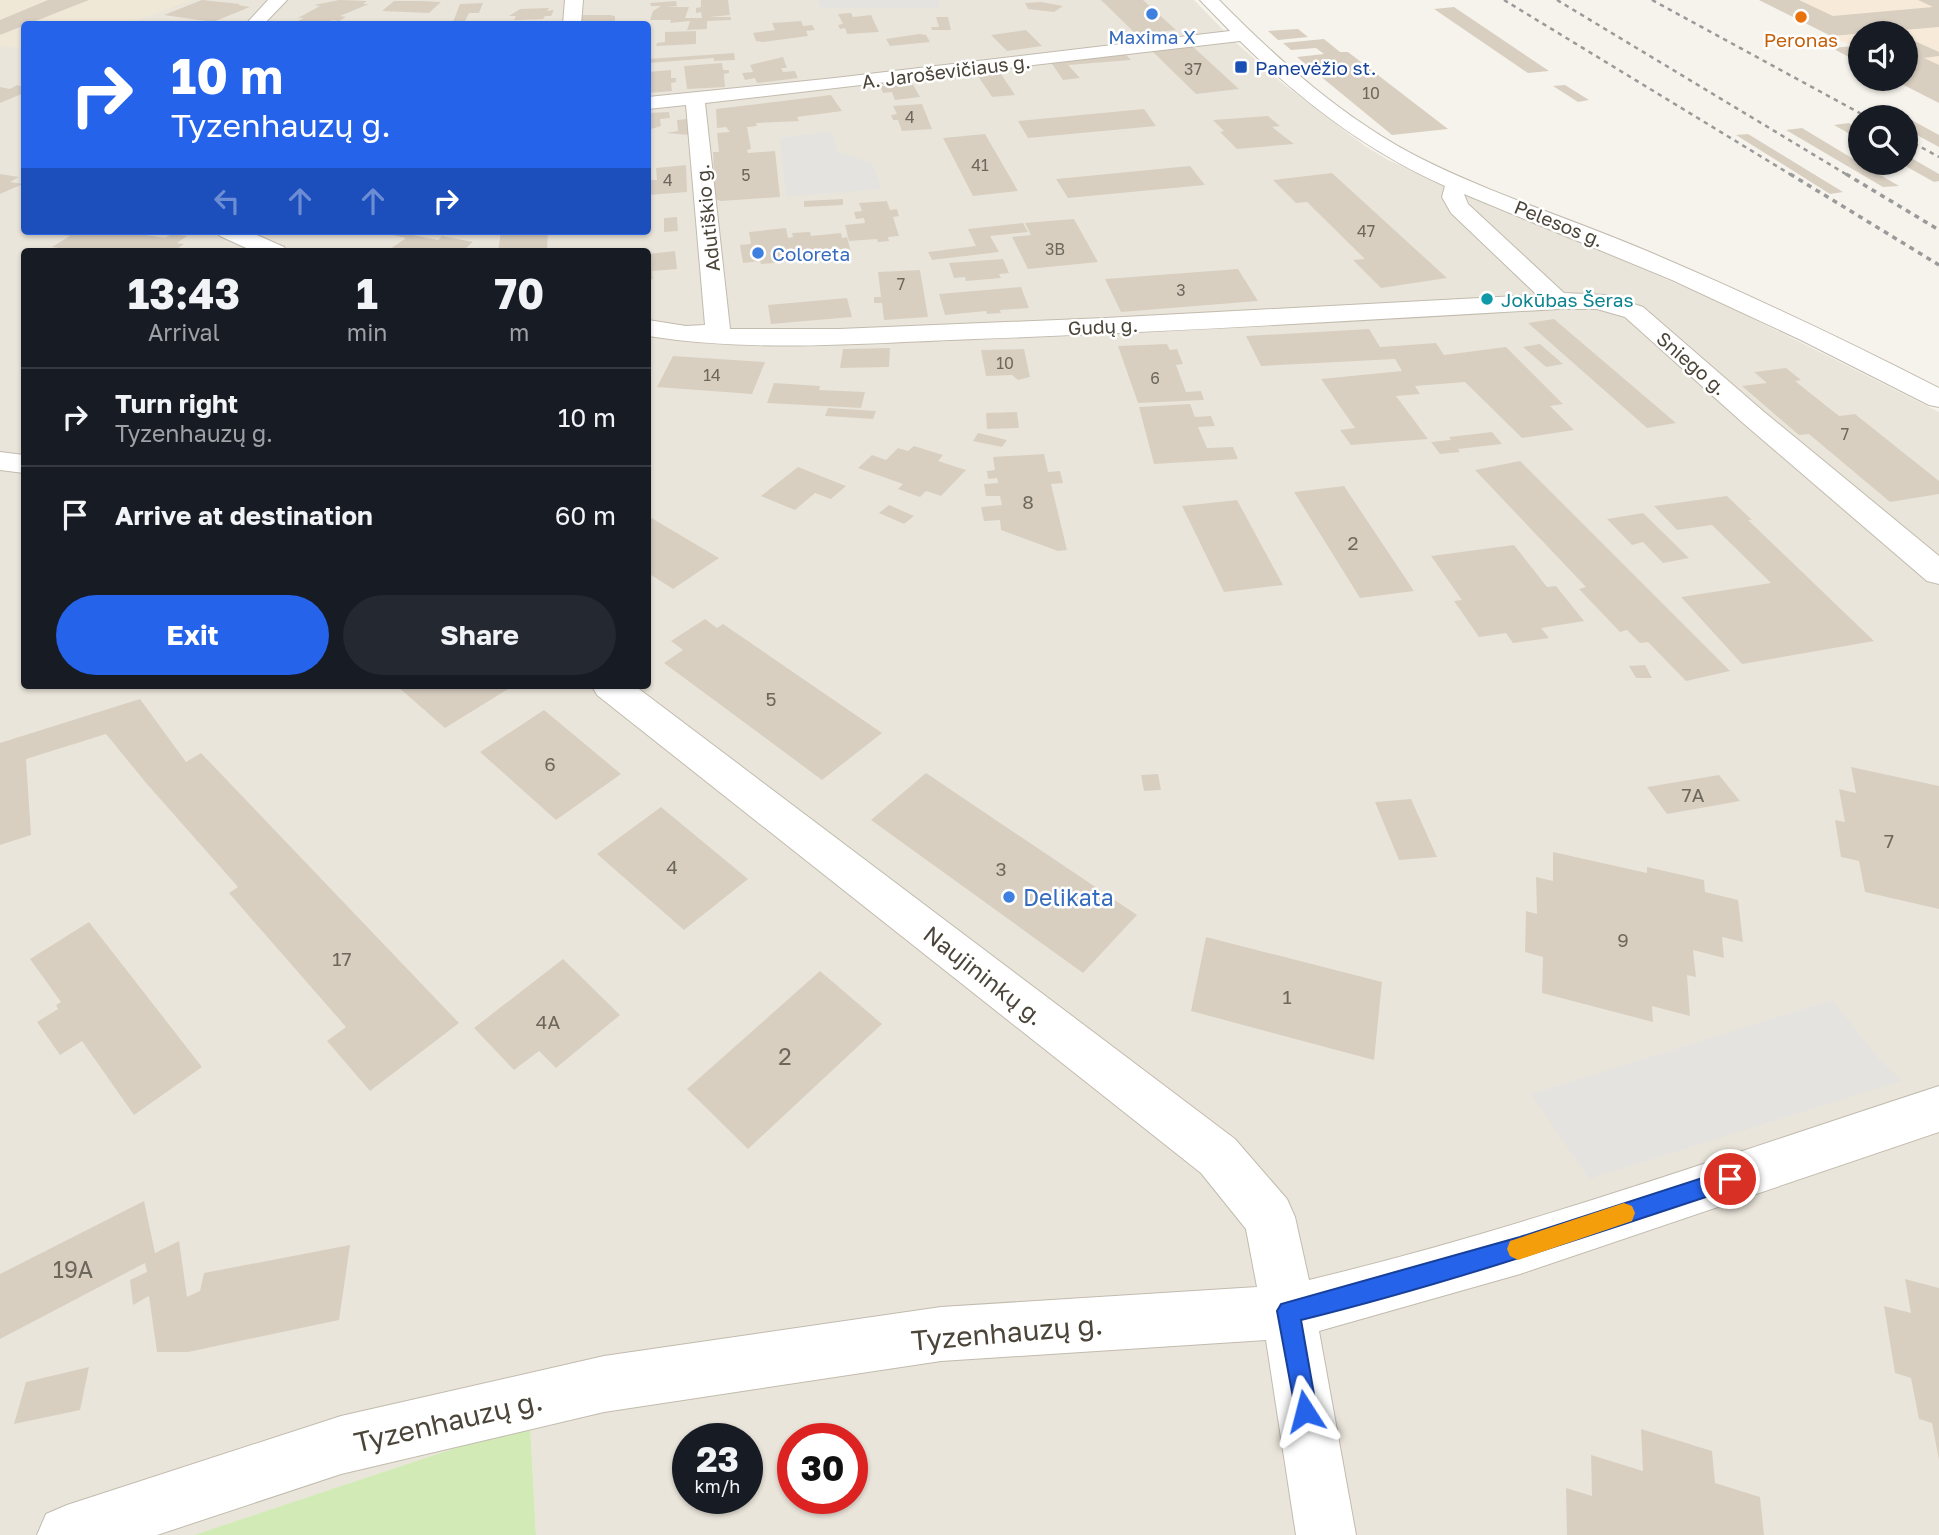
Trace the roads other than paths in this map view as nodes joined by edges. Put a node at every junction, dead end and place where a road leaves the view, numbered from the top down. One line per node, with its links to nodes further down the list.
1 (278, 0): 4 (street)
2 (574, 0): 5 (street)
3 (1209, 0): 6 (street, Pelesos g.)
4 (258, 21)
5 (572, 21)
6 (1244, 35): 7 (street, A. Jaroševičiaus g.); 9 (street, Pelesos g.)
7 (695, 99): 8 (street, A. Jaroševičiaus g.); 14 (street, Adutiškio g.)
8 (651, 103)
9 (1464, 185): 12 (street); 15 (street, Pelesos g.)
10 (237, 235): 11 (street)
11 (266, 248)
12 (1558, 301): 14 (street, Gudų g.); 18 (street, Sniego g.)
13 (651, 328): 14 (street, Gudų g.)
14 (714, 337)
15 (1939, 399)
16 (0, 461): 17 (street)
17 (21, 464)
18 (1939, 573)
19 (614, 689): 21 (street, Naujininkų g.)
20 (1939, 1109): 21 (street, Tyzenhauzų g.)
21 (1289, 1311): 22 (street, Tyzenhauzų g.); 23 (street, Naujininkų g.)
22 (68, 1535)
23 (1326, 1535)

